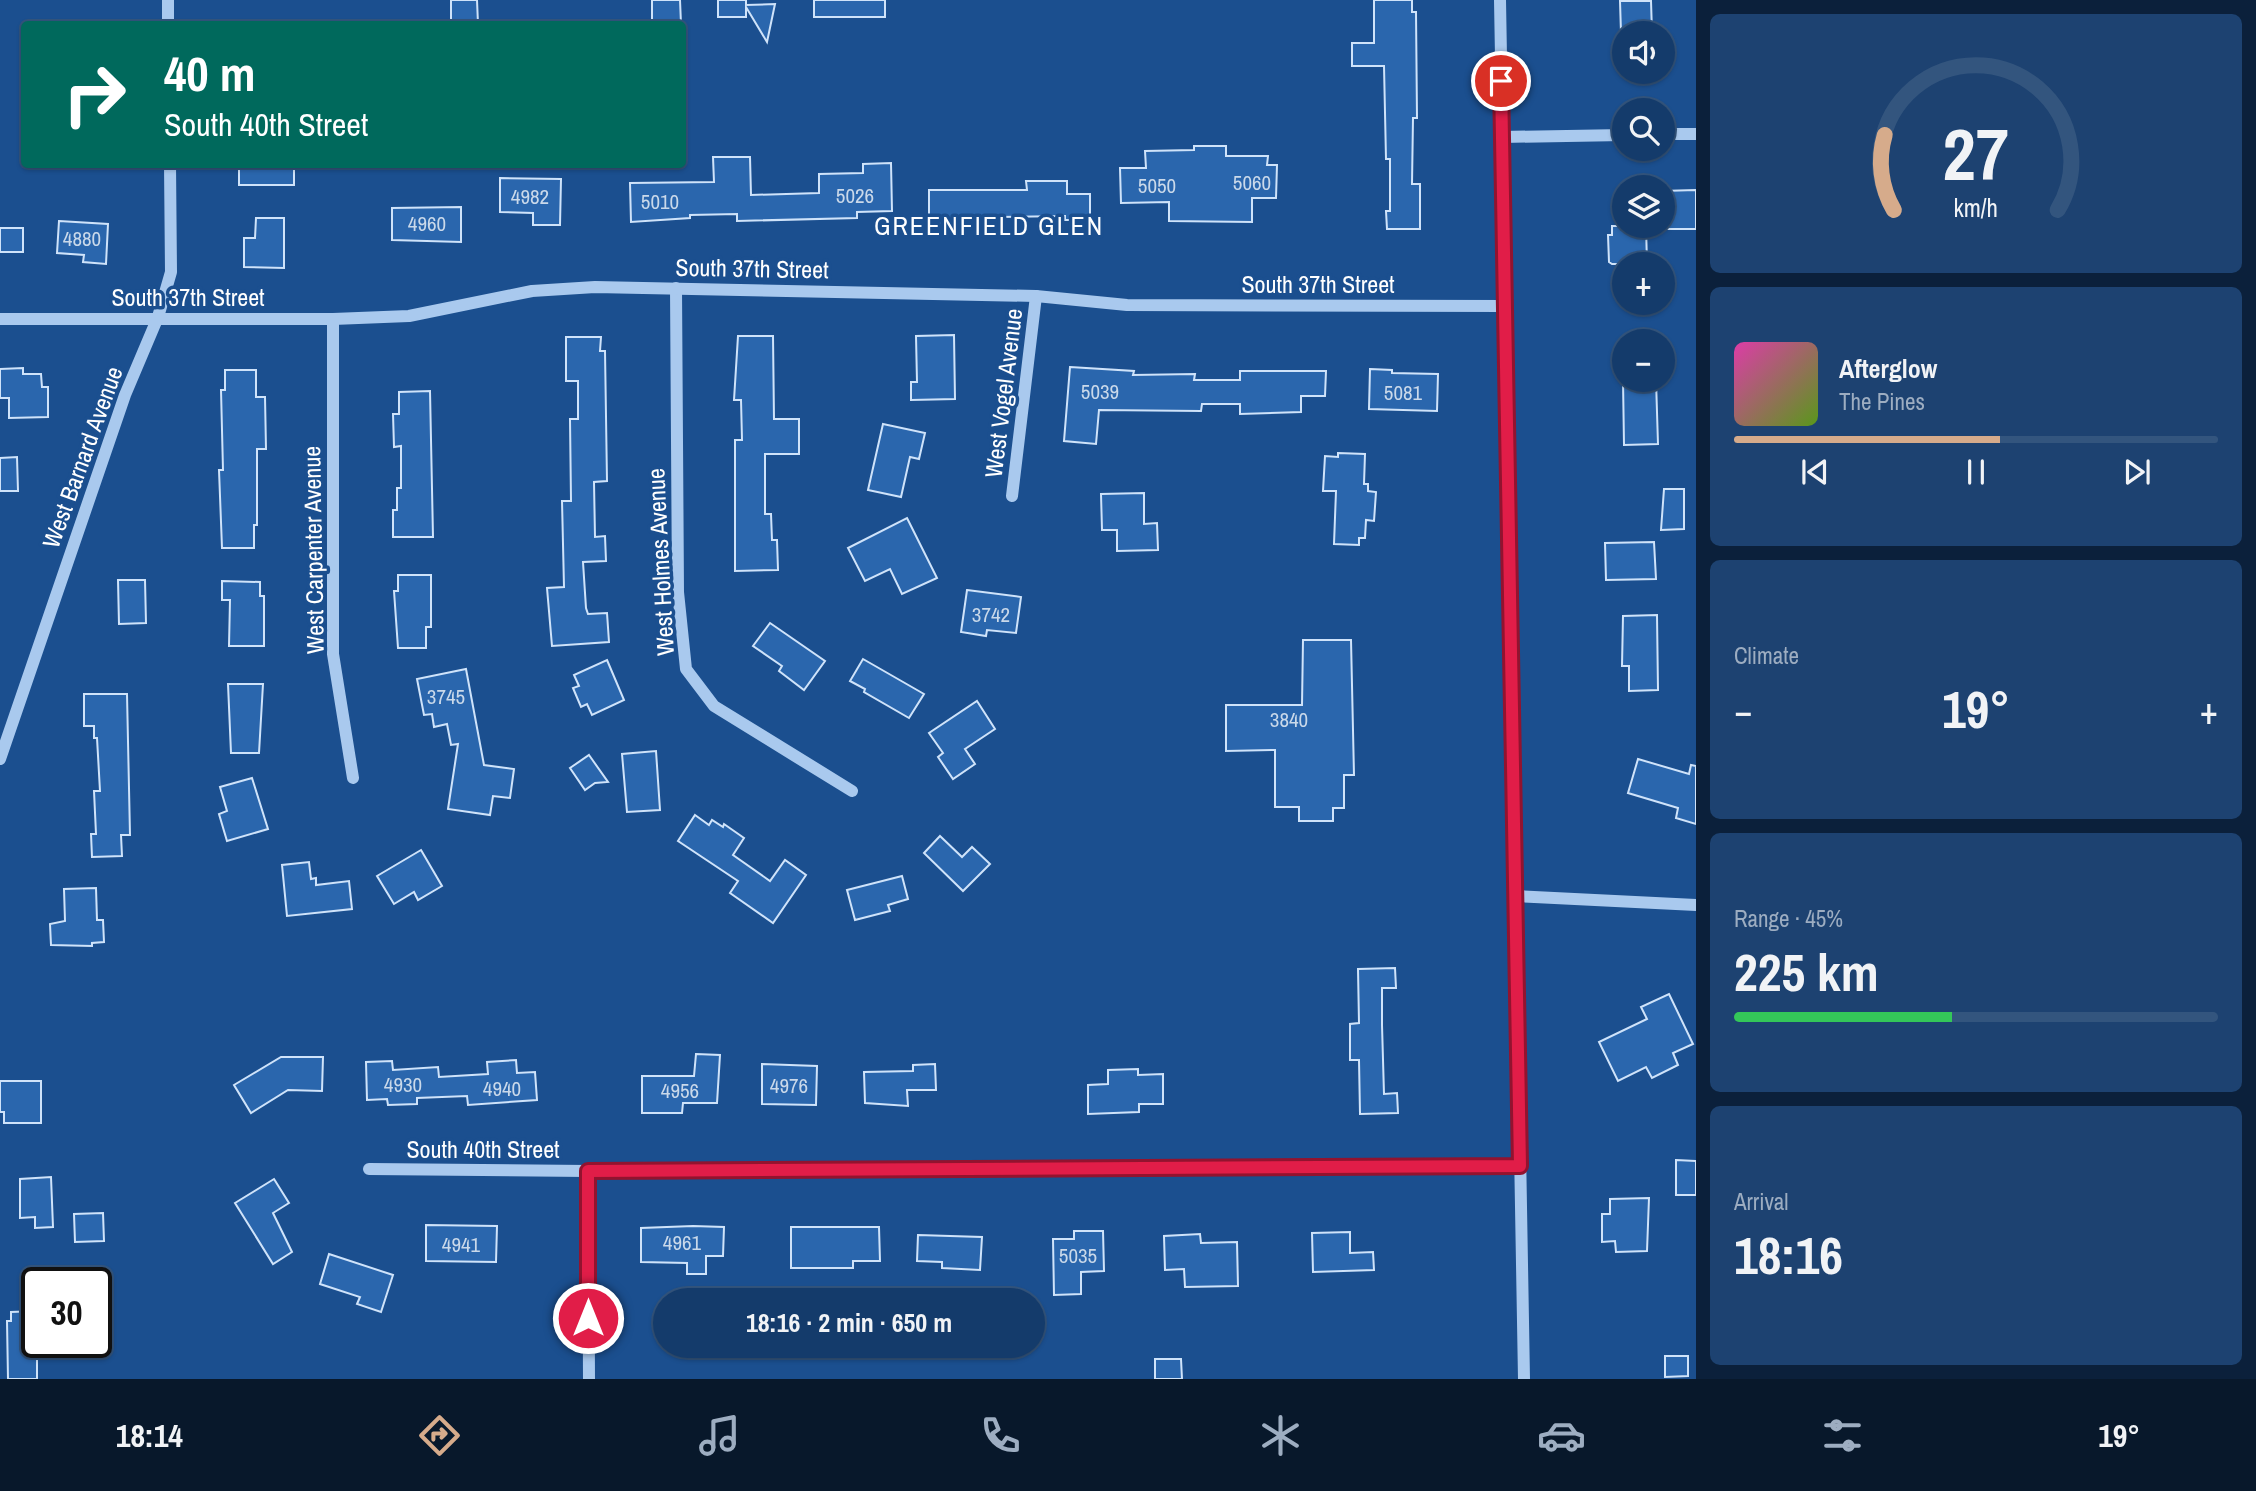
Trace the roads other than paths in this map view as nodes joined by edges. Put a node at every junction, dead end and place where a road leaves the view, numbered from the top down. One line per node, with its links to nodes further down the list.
1 (168, 0): 3 (street)
2 (1500, 0): 7 (street)
3 (168, 21)
4 (1675, 134): 5 (street)
5 (1696, 134)
6 (1612, 135): 7 (street)
7 (1502, 137): 11 (street)
8 (170, 168): 12 (street, West Barnard Avenue)
9 (676, 288): 10 (street, South 37th Street); 14 (street, South 37th Street); 18 (street, West Holmes Avenue)
10 (1036, 296): 11 (street, South 37th Street); 15 (street, West Vogel Avenue)
11 (1506, 306): 19 (street)
12 (158, 317): 13 (street, South 37th Street); 14 (street, South 37th Street); 16 (street, West Barnard Avenue)
13 (0, 319)
14 (333, 319): 17 (street, West Carpenter Avenue)
15 (1012, 496)
16 (0, 759)
17 (352, 778)
18 (852, 791)
19 (1516, 896): 20 (street); 21 (street)
20 (1696, 905)
21 (1520, 1166): 23 (street, South 40th Street); 25 (street)
22 (369, 1169): 23 (street, South 40th Street)
23 (588, 1171): 24 (street)
24 (589, 1379)
25 (1524, 1379)

